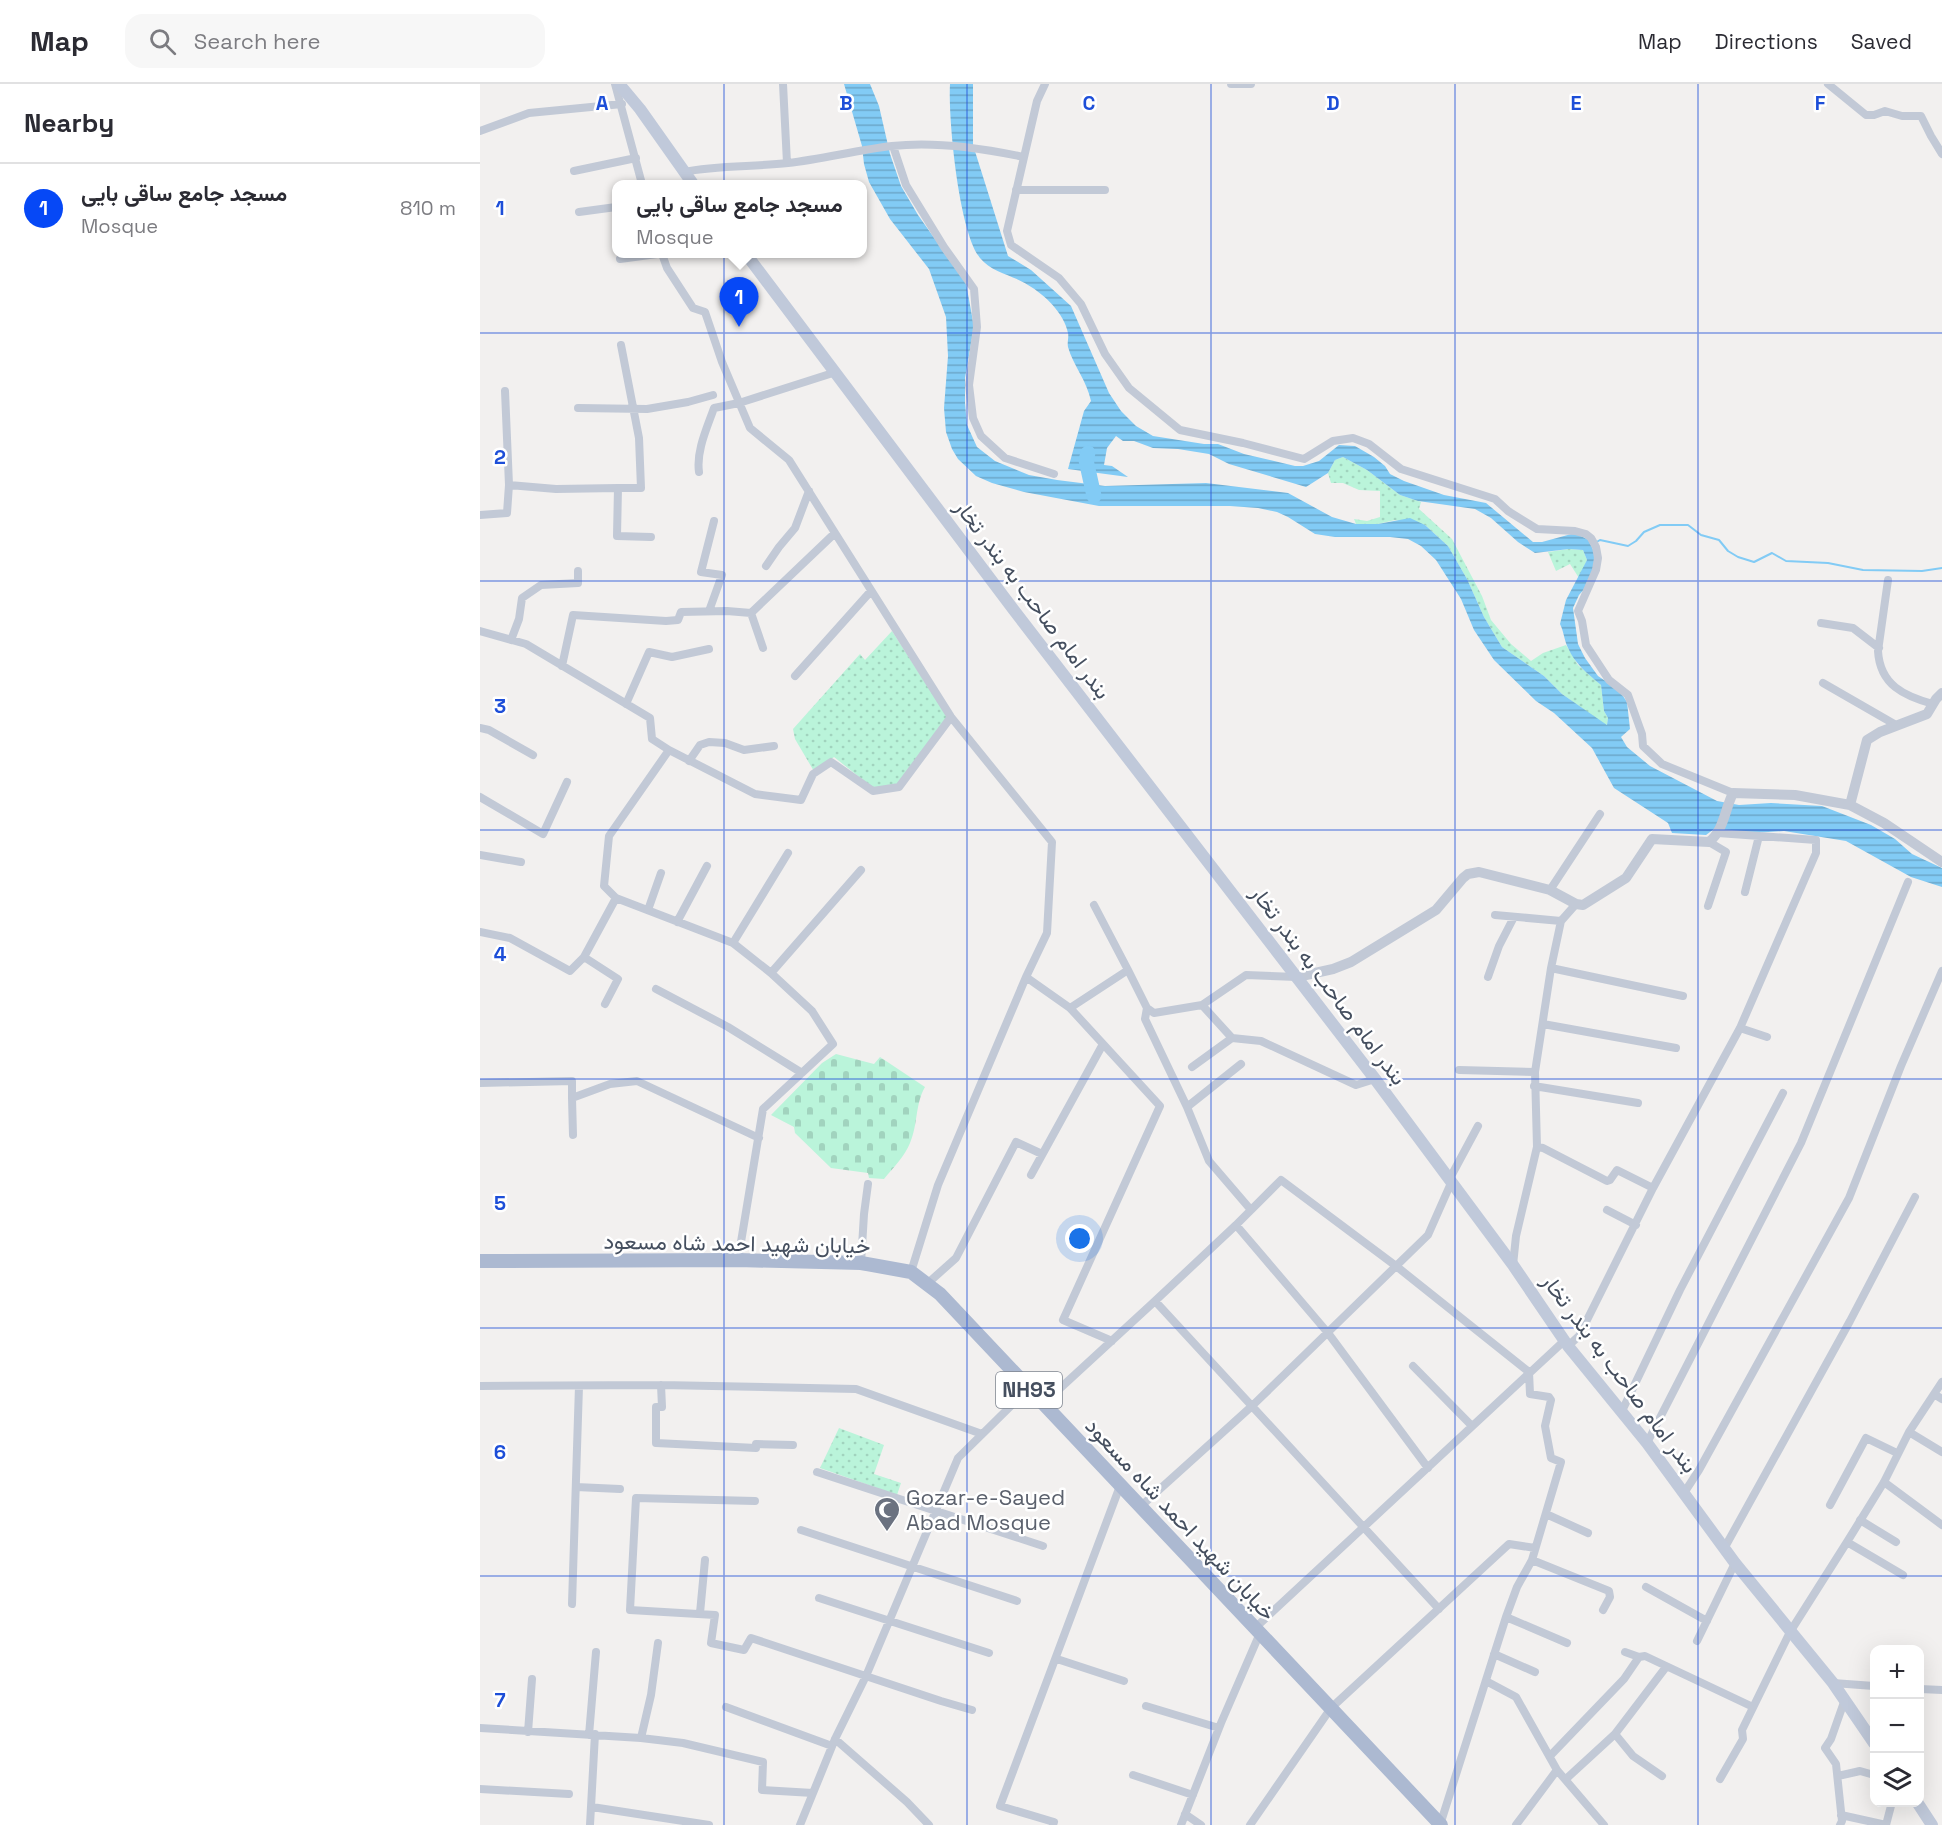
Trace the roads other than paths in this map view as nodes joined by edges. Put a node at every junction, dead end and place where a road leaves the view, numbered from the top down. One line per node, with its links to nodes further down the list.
1 (617, 84): 7 (street); 15 (main road)
2 (783, 84): 13 (street)
3 (1045, 84): 11 (street)
4 (1231, 84): 5 (street)
5 (1251, 84)
6 (1828, 84): 10 (street)
7 (622, 104): 8 (street); 12 (street)
8 (480, 131)
9 (893, 146): 11 (street); 13 (street); 34 (street)
10 (1942, 154)
11 (1024, 157): 18 (street)
12 (636, 158): 14 (street); 16 (street)
13 (787, 163): 15 (street)
14 (574, 171)
15 (683, 172): 17 (main road)
16 (641, 180)
17 (690, 180)
18 (1016, 190): 19 (street); 68 (street)
19 (1105, 190)
20 (612, 208): 21 (street)
21 (579, 212)
22 (628, 258): 25 (street)
23 (661, 258): 30 (street)
24 (749, 258): 27 (main road, بندر امام صاحب به بندر تخار)
25 (620, 259)
26 (621, 345): 32 (street)
27 (836, 372): 30 (street); 103 (main road, بندر امام صاحب به بندر تخار)
28 (504, 391): 35 (street)
29 (713, 395): 32 (street)
30 (739, 403): 33 (street); 37 (street)
31 (578, 408): 32 (street)
32 (633, 409): 36 (street)
33 (699, 472)
34 (1054, 474)
35 (509, 485): 36 (street); 38 (street)
36 (618, 488): 41 (street)
37 (809, 491): 40 (street); 42 (street)
38 (480, 515)
39 (714, 521): 46 (street)
40 (835, 533): 45 (street); 47 (street)
41 (651, 537)
42 (766, 566)
43 (578, 571): 50 (street)
44 (1888, 580): 52 (street)
45 (871, 591): 55 (street); 60 (street)
46 (709, 611): 47 (street); 54 (street)
47 (751, 614): 51 (street)
48 (1821, 623): 52 (street)
49 (480, 631): 50 (street)
50 (511, 640): 54 (street)
51 (763, 648)
52 (1879, 648): 59 (street)
53 (709, 649): 58 (street)
54 (562, 666): 58 (street)
55 (795, 676)
56 (1823, 683): 61 (street)
57 (1942, 693): 59 (street)
58 (626, 704): 64 (street)
59 (1933, 704): 61 (street)
60 (951, 717): 66 (street); 102 (street)
61 (1896, 725): 70 (street)
62 (480, 728): 65 (street)
63 (774, 746): 66 (street)
64 (669, 750): 66 (street); 85 (street)
65 (533, 755)
66 (689, 760)
67 (567, 782): 69 (street)
68 (1732, 796): 70 (street); 72 (street)
69 (480, 797)
70 (1850, 805): 78 (street)
71 (1600, 814): 83 (street)
72 (1719, 832): 73 (street); 74 (street)
73 (1759, 836): 84 (street); 111 (street)
74 (1709, 842): 86 (street); 88 (street)
75 (788, 853): 95 (street)
76 (480, 855): 77 (street)
77 (521, 862)
78 (1942, 862)
79 (707, 866): 92 (street)
80 (861, 870): 100 (street)
81 (661, 873): 89 (street)
82 (1908, 882): 167 (street)
83 (1550, 890): 86 (street); 103 (street)
84 (1746, 892)
85 (616, 898): 89 (street); 96 (street)
86 (1576, 904): 93 (street)
87 (1094, 905): 98 (street)
88 (1708, 906)
89 (648, 910): 92 (street)
90 (1495, 915): 91 (street)
91 (1514, 917): 93 (street); 101 (street)
92 (677, 921): 95 (street)
93 (1561, 921): 97 (street)
94 (480, 932): 96 (street)
95 (733, 943): 100 (street)
96 (584, 957): 106 (street)
97 (1551, 968): 105 (street); 110 (street)
98 (1128, 970): 108 (street); 109 (street)
99 (1942, 971): 177 (street)
100 (771, 973): 120 (street)
101 (1488, 976)
102 (1026, 977): 108 (street); 147 (street)
103 (1297, 977): 107 (street); 121 (main road, بندر امام صاحب به بندر تخار)
104 (656, 989): 120 (street)
105 (1683, 996)
106 (605, 1005)
107 (1202, 1005): 109 (street); 113 (street)
108 (1070, 1008): 114 (street)
109 (1147, 1008): 127 (street)
110 (1543, 1023): 115 (street); 119 (street)
111 (1740, 1028): 112 (street); 136 (street)
112 (1767, 1037)
113 (1232, 1038): 117 (street); 121 (street)
114 (1103, 1044): 132 (street); 151 (street)
115 (1676, 1048)
116 (1242, 1064): 127 (street)
117 (1192, 1067)
118 (1459, 1070): 119 (street)
119 (1535, 1072): 123 (street)
120 (802, 1073): 130 (street)
121 (1375, 1079): 134 (main road, بندر امام صاحب به بندر تخار)
122 (480, 1083): 125 (street)
123 (1534, 1086): 126 (street); 131 (street)
124 (1783, 1093): 163 (street)
125 (572, 1098): 129 (street); 130 (street)
126 (1638, 1103)
127 (1187, 1107): 138 (street)
128 (1478, 1126): 134 (street)
129 (573, 1135)
130 (759, 1138): 142 (street)
131 (1537, 1147): 136 (street); 145 (street)
132 (1042, 1154): 133 (street); 148 (street)
133 (1031, 1175)
134 (1450, 1182): 145 (main road, بندر امام صاحب به بندر تخار); 146 (street)
135 (868, 1184): 144 (street)
136 (1653, 1188): 141 (street)
137 (1915, 1197): 191 (street)
138 (1251, 1210): 140 (street); 146 (street)
139 (1607, 1210): 141 (street)
140 (1236, 1225): 149 (street); 150 (street)
141 (1636, 1225): 152 (street)
142 (738, 1260): 143 (main road, خیابان شهید احمد شاه مسعود / NH93); 144 (main road, خیابان شهید احمد شاه مسعود / NH93)
143 (480, 1262)
144 (861, 1263): 147 (main road, خیابان شهید احمد شاه مسعود / NH93)
145 (1513, 1264): 152 (main road, بندر امام صاحب به بندر تخار)
146 (1396, 1266): 150 (street); 154 (street)
147 (911, 1272): 148 (main road, خیابان شهید احمد شاه مسعود / NH93)
148 (927, 1283): 159 (main road, خیابان شهید احمد شاه مسعود / NH93)
149 (1155, 1301): 151 (street); 162 (street)
150 (1328, 1333): 162 (street); 171 (street)
151 (1112, 1341): 161 (street)
152 (1566, 1343): 154 (street); 163 (main road, بندر امام صاحب به بندر تخار)
153 (1413, 1366): 164 (street)
154 (1528, 1372): 164 (street); 182 (street)
155 (1942, 1382): 160 (street)
156 (661, 1385): 158 (street); 166 (street); 168 (street)
157 (480, 1386): 158 (street)
158 (579, 1386): 175 (street)
159 (1028, 1389): 161 (main road, خیابان شهید احمد شاه مسعود / NH93); 166 (street)
160 (1938, 1397): 165 (street)
161 (1043, 1404): 174 (main road, خیابان شهید احمد شاه مسعود / NH93)
162 (1252, 1406): 180 (street); 184 (street)
163 (1621, 1413): 167 (main road, بندر امام صاحب به بندر تخار)
164 (1471, 1425): 171 (street)
165 (1909, 1432): 169 (street); 170 (street)
166 (982, 1434): 181 (street)
167 (1647, 1443): 177 (main road, بندر امام صاحب به بندر تخار)
168 (794, 1445)
169 (1942, 1452)
170 (1897, 1453): 173 (street); 179 (street)
171 (1428, 1468): 184 (street)
172 (817, 1472): 181 (street)
173 (1884, 1482): 183 (street); 185 (street)
174 (1120, 1486): 180 (main road, خیابان شهید احمد شاه مسعود / NH93); 218 (street)
175 (576, 1487): 176 (street); 201 (street)
176 (620, 1489)
177 (1684, 1493): 191 (main road, بندر امام صاحب به بندر تخار)
178 (755, 1502): 204 (street)
179 (1830, 1505)
180 (1140, 1507): 208 (main road, خیابان شهید احمد شاه مسعود / NH93)
181 (936, 1511): 190 (street); 196 (street)
182 (1546, 1514): 187 (street); 192 (street)
183 (1860, 1520): 188 (street); 189 (street)
184 (1364, 1525): 202 (street); 208 (street)
185 (1942, 1525)
186 (801, 1530): 196 (street)
187 (1588, 1533)
188 (1847, 1542): 197 (street); 209 (street)
189 (1896, 1542)
190 (1043, 1546)
191 (1725, 1547): 195 (main road, بندر امام صاحب به بندر تخار)
192 (1535, 1548): 194 (street); 202 (street)
193 (705, 1560): 204 (street)
194 (1532, 1560): 203 (street); 205 (street)
195 (1735, 1563): 207 (street); 209 (main road, بندر امام صاحب به بندر تخار)
196 (912, 1566): 200 (street); 206 (street)
197 (1903, 1575)
198 (1646, 1587): 207 (street)
199 (819, 1598): 206 (street)
200 (1017, 1601)
201 (572, 1604)
202 (1439, 1608): 233 (street)
203 (1603, 1610)
204 (700, 1614): 221 (street)
205 (1506, 1617): 212 (street); 216 (street)
206 (889, 1621): 215 (street); 221 (street)
207 (1707, 1621): 210 (street)
208 (1257, 1631): 233 (main road, خیابان شهید احمد شاه مسعود / NH93); 236 (street)
209 (1790, 1632): 225 (main road, بندر امام صاحب به بندر تخار); 232 (street)
210 (1697, 1641)
211 (658, 1642): 241 (street)
212 (1567, 1642)
213 (596, 1652): 238 (street)
214 (1625, 1652): 217 (street)
215 (989, 1653)
216 (1494, 1654): 220 (street); 223 (street)
217 (1639, 1657): 219 (street); 243 (street)
218 (1057, 1659): 224 (street); 265 (street)
219 (1666, 1667): 232 (street); 239 (street)
220 (1535, 1672)
221 (866, 1676): 234 (street); 242 (street)
222 (532, 1679): 237 (street)
223 (1486, 1680): 243 (street); 269 (street)
224 (1124, 1681)
225 (1833, 1683): 226 (street); 229 (main road, بندر امام صاحب به بندر تخار)
226 (1870, 1686)
227 (1924, 1689): 228 (street)
228 (1942, 1690)
229 (1844, 1702): 240 (main road, بندر امام صاحب به بندر تخار); 248 (street)
230 (1146, 1706): 236 (street)
231 (726, 1707): 242 (street)
232 (1753, 1707): 250 (street)
233 (1330, 1708): 268 (street); 269 (main road, خیابان شهید احمد شاه مسعود / NH93)
234 (972, 1710)
235 (480, 1728): 237 (street)
236 (1219, 1728): 254 (street)
237 (528, 1732): 238 (street)
238 (592, 1734): 241 (street); 255 (street)
239 (1614, 1734): 247 (street); 249 (street)
240 (1870, 1736)
241 (641, 1738): 252 (street)
242 (833, 1742): 252 (street); 264 (street)
243 (1550, 1756): 244 (street)
244 (1557, 1770): 249 (street); 270 (street)
245 (1870, 1774): 248 (street)
246 (1133, 1775): 254 (street)
247 (1662, 1776)
248 (1838, 1776): 259 (street)
249 (1566, 1779): 271 (street)
250 (1720, 1779)
251 (480, 1789): 253 (street)
252 (813, 1793): 260 (street)
253 (568, 1794)
254 (1192, 1795): 258 (street)
255 (592, 1807): 261 (street); 262 (street)
256 (1891, 1807): 273 (street)
257 (1920, 1807): 274 (main road)
258 (1185, 1814): 266 (street); 267 (street)
259 (1841, 1815): 272 (street); 273 (street)
260 (802, 1821): 263 (street)
261 (590, 1825)
262 (708, 1825)
263 (812, 1825)
264 (929, 1825)
265 (1053, 1825)
266 (1180, 1825)
267 (1201, 1825)
268 (1250, 1825)
269 (1440, 1825)
270 (1516, 1825)
271 (1604, 1825)
272 (1840, 1825)
273 (1886, 1825)
274 (1932, 1825)

